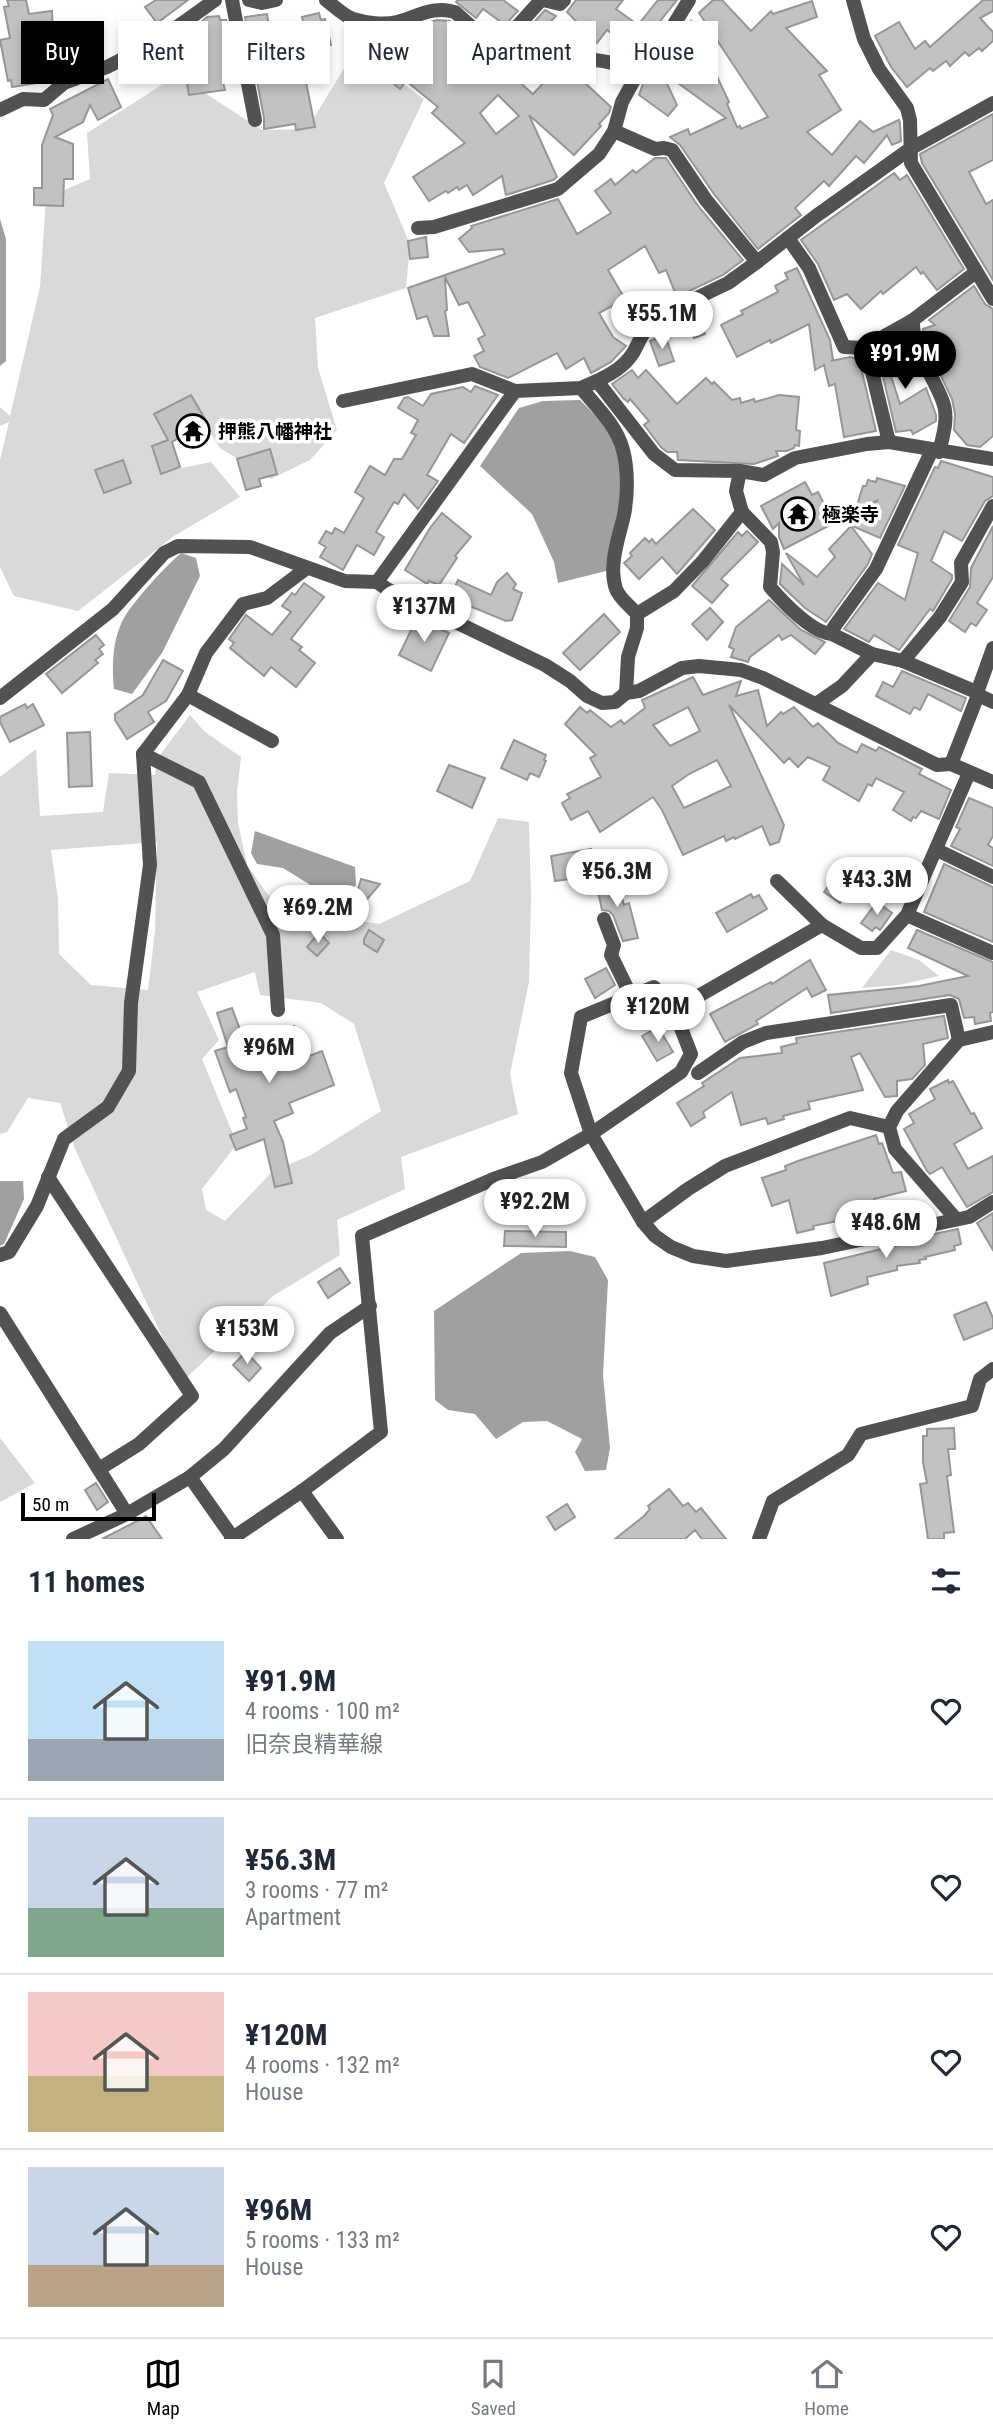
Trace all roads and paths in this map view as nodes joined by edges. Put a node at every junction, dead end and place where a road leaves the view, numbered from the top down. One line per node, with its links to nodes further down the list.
1 (215, 0): 15 (street)
2 (232, 0): 16 (street)
3 (249, 0): 4 (street)
4 (276, 0)
5 (326, 0): 10 (street)
6 (542, 0): 7 (street); 11 (street)
7 (564, 0)
8 (689, 0): 12 (street)
9 (853, 0): 18 (street)
10 (466, 21)
11 (523, 21)
12 (676, 21)
13 (632, 84): 17 (street)
14 (993, 103): 18 (street)
15 (0, 110)
16 (255, 120)
17 (614, 131): 19 (street); 21 (street)
18 (910, 149): 20 (street); 22 (street)
19 (418, 228)
20 (788, 237): 21 (street); 25 (street)
21 (757, 262): 26 (street)
22 (976, 272): 23 (street); 24 (street)
23 (993, 299)
24 (913, 320): 25 (street); 31 (street)
25 (863, 348): 30 (street)
26 (597, 381): 27 (street); 33 (street)
27 (581, 388): 28 (street); 38 (street)
28 (515, 391): 29 (street); 37 (street)
29 (343, 401)
30 (889, 443): 31 (street); 33 (street)
31 (935, 451): 32 (street); 39 (street)
32 (993, 458)
33 (740, 471): 35 (street)
34 (993, 506): 42 (street)
35 (742, 512): 38 (street); 39 (street)
36 (307, 568): 37 (street); 44 (street); 46 (street)
37 (377, 582): 43 (street)
38 (637, 614): 43 (street)
39 (832, 634): 41 (street)
40 (993, 648): 45 (street)
41 (872, 654): 42 (street); 48 (street)
42 (903, 661): 45 (street)
43 (626, 694): 48 (street)
44 (188, 695): 49 (street); 50 (street)
45 (978, 695): 47 (street); 51 (street)
46 (0, 698)
47 (993, 702)
48 (816, 704): 51 (street)
49 (272, 741)
50 (142, 754): 62 (street); 69 (street)
51 (951, 764): 52 (street)
52 (969, 774): 53 (street); 54 (street)
53 (993, 782)
54 (937, 850): 55 (street); 57 (street)
55 (993, 877)
56 (777, 881): 59 (street)
57 (907, 915): 59 (street); 60 (street)
58 (604, 919): 61 (street)
59 (822, 925): 63 (street)
60 (993, 953)
61 (631, 996): 63 (street); 68 (street)
62 (278, 1010)
63 (674, 1010): 68 (street)
64 (993, 1032): 65 (street)
65 (959, 1040): 66 (street); 67 (street)
66 (698, 1073)
67 (889, 1127): 71 (street); 72 (street)
68 (591, 1134): 72 (street); 74 (street)
69 (48, 1177): 73 (street); 77 (street)
70 (993, 1202): 71 (street)
71 (956, 1219): 72 (street)
72 (643, 1222)
73 (0, 1255)
74 (370, 1306): 78 (street); 79 (street)
75 (0, 1313): 77 (street)
76 (993, 1369): 84 (street)
77 (99, 1469): 80 (street)
78 (190, 1477): 80 (street); 81 (street)
79 (302, 1491): 81 (street); 83 (street)
80 (127, 1514): 82 (street)
81 (232, 1538)
82 (73, 1539)
83 (337, 1539)
84 (759, 1539)

